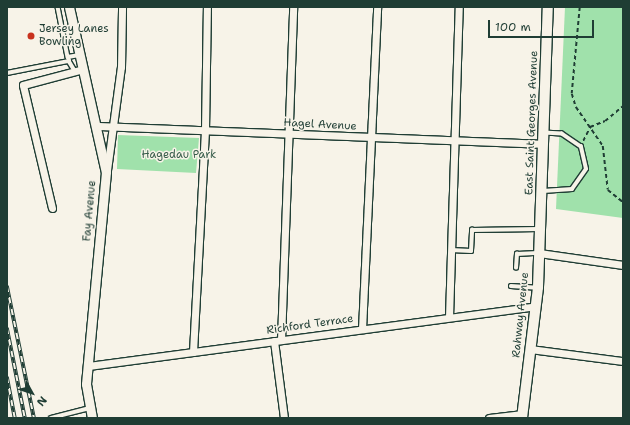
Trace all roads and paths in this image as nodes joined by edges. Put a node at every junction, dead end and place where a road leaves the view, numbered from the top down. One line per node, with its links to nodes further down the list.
1 (58, 7): 11 (lane)
2 (69, 7): 10 (street)
3 (122, 7): 17 (street, Fay Avenue)
4 (207, 7): 18 (street)
5 (293, 7): 20 (street)
6 (377, 7): 21 (street)
7 (459, 7): 22 (street)
8 (548, 7): 19 (main road, East Saint Georges Avenue)
9 (580, 7): 16 (path)
10 (80, 54): 11 (lane); 12 (street)
11 (68, 59): 12 (lane); 13 (lane)
12 (79, 70): 15 (street); 28 (street)
13 (7, 73)
14 (623, 106): 16 (path)
15 (96, 126): 17 (street, Hagel Avenue); 25 (street)
16 (590, 126): 24 (path); 27 (path)
17 (114, 128): 18 (street, Hagel Avenue); 25 (street, Fay Avenue)
18 (205, 130): 20 (street, Hagel Avenue); 42 (street)
19 (543, 133): 23 (main road, East Saint Georges Avenue); 24 (lane)
20 (288, 134): 21 (street, Hagel Avenue); 40 (street)
21 (373, 138): 22 (street, Hagel Avenue); 39 (street)
22 (455, 139): 23 (street, Hagel Avenue); 31 (street)
23 (543, 144): 26 (main road, East Saint Georges Avenue)
24 (581, 147): 26 (lane)
25 (106, 172): 44 (street, Fay Avenue)
26 (541, 191): 29 (main road, East Saint Georges Avenue)
27 (623, 202)
28 (52, 208)
29 (541, 215): 30 (main road, Rahway Avenue)
30 (540, 229): 31 (lane); 32 (main road, Rahway Avenue)
31 (451, 250): 38 (street)
32 (539, 253): 33 (street); 34 (lane); 36 (main road, Rahway Avenue)
33 (623, 265)
34 (516, 268)
35 (510, 286): 36 (lane)
36 (538, 288): 37 (main road, Rahway Avenue)
37 (535, 306): 38 (street, Richford Terrace); 41 (main road, Rahway Avenue)
38 (449, 317): 39 (street, Richford Terrace)
39 (362, 329): 40 (street, Richford Terrace)
40 (277, 340): 42 (street, Richford Terrace); 49 (street)
41 (530, 349): 43 (street); 46 (main road, Rahway Avenue)
42 (193, 352): 44 (street, Richford Terrace)
43 (623, 361)
44 (88, 366): 45 (street, Fay Avenue)
45 (90, 408): 47 (lane); 48 (street, Fay Avenue)
46 (523, 416): 50 (street)
47 (51, 418)
48 (92, 418)
49 (284, 418)
50 (490, 418)

